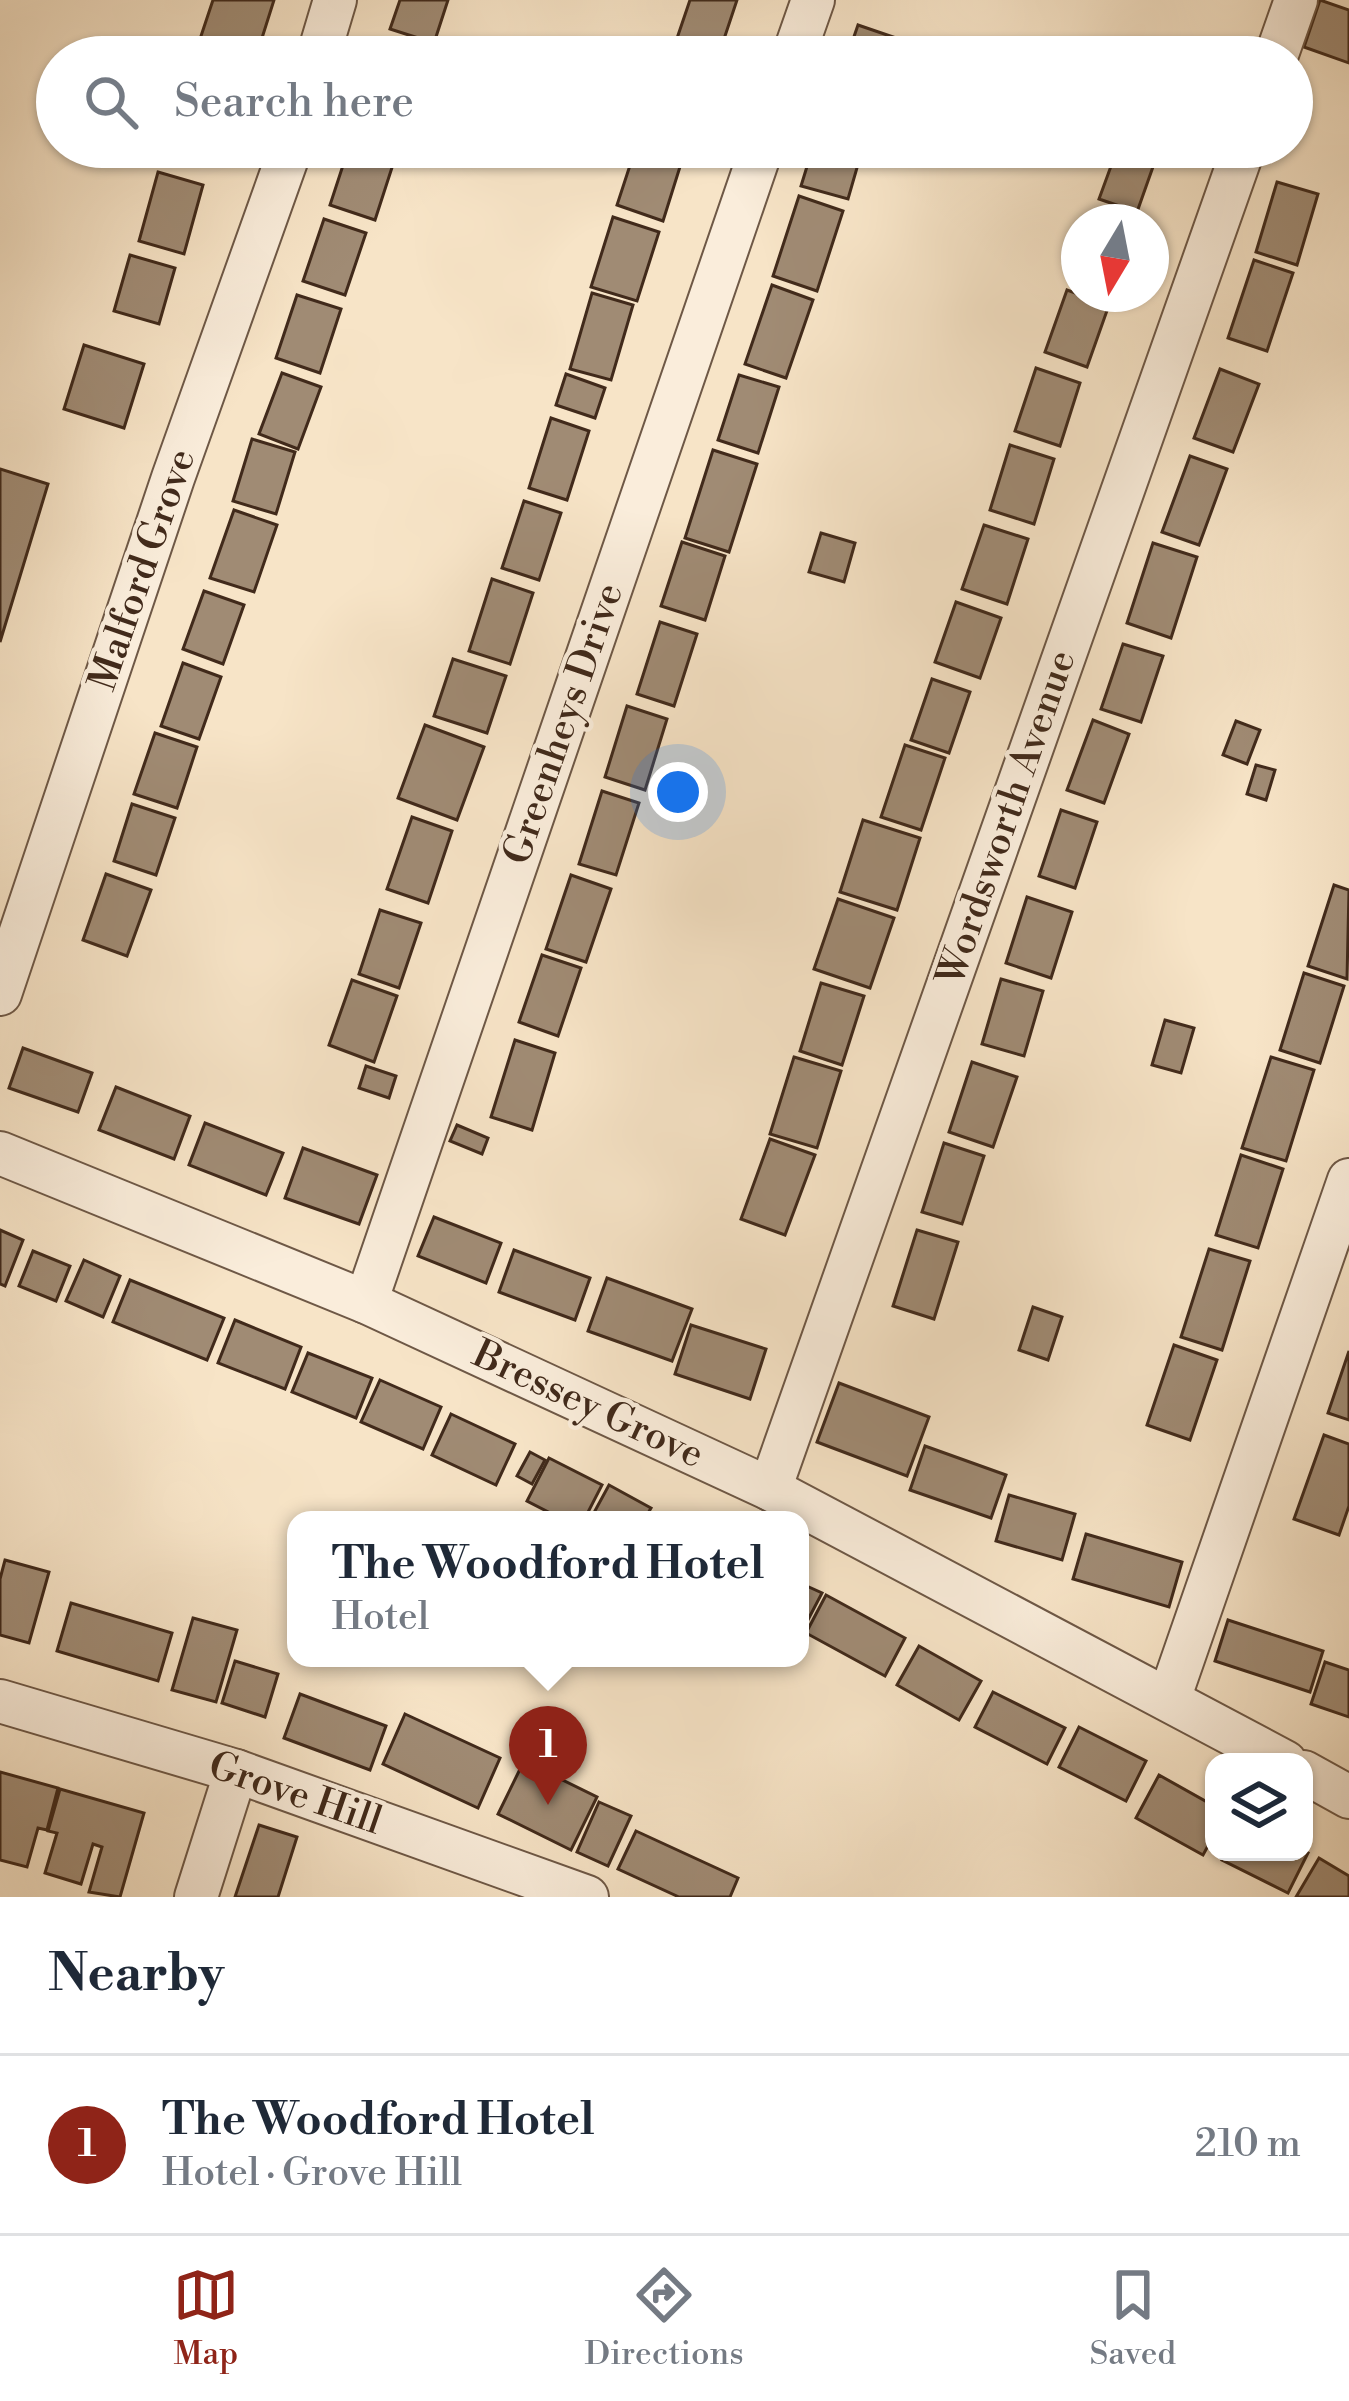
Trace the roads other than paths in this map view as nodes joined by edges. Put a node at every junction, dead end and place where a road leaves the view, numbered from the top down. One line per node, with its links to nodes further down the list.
1 (335, 0): 4 (street)
2 (813, 0): 5 (street)
3 (1296, 0): 6 (street)
4 (324, 36)
5 (800, 36)
6 (1283, 36)
7 (284, 168): 10 (street, Malford Grove)
8 (755, 168): 13 (street, Greenheys Drive)
9 (1237, 168): 14 (street, Wordsworth Avenue)
10 (0, 994)
11 (0, 1154): 13 (street, Bressey Grove)
12 (1349, 1180): 15 (street)
13 (367, 1302): 14 (street, Bressey Grove)
14 (770, 1489): 15 (street, Bressey Grove)
15 (1169, 1699): 17 (street, Bressey Grove)
16 (0, 1701): 18 (street, Grove Hill)
17 (1268, 1753)
18 (236, 1772): 21 (street); 22 (street, Grove Hill)
19 (1313, 1777): 20 (street)
20 (1349, 1797)
21 (196, 1897)
22 (587, 1897)

